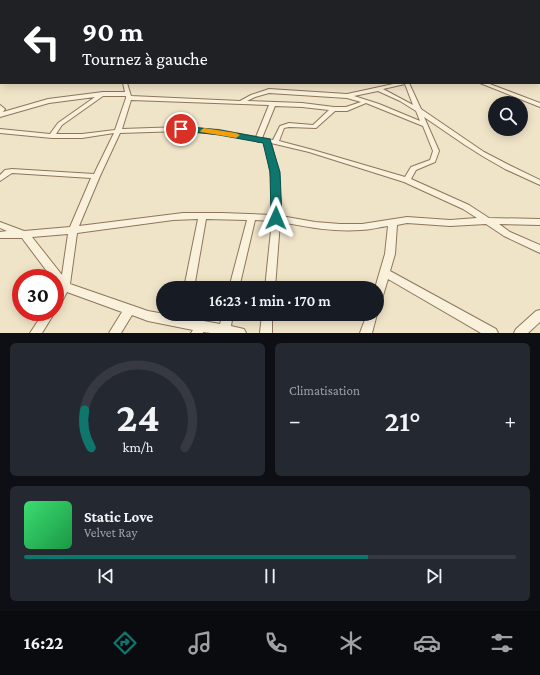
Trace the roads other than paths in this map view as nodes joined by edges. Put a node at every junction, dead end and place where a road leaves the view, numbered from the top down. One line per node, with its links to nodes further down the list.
1 (125, 84): 8 (street)
2 (401, 84): 5 (street)
3 (406, 84): 17 (street)
4 (485, 84): 13 (street)
5 (378, 89): 9 (street); 17 (street)
6 (299, 92): 9 (street); 11 (street); 14 (street)
7 (103, 94): 8 (street); 18 (street); 22 (street)
8 (128, 96): 11 (street); 21 (street)
9 (348, 96): 10 (street)
10 (365, 102): 16 (street); 19 (street)
11 (240, 103): 12 (street)
12 (272, 105): 14 (street); 23 (street)
13 (540, 105)
14 (289, 106): 16 (street)
15 (0, 107): 18 (street)
16 (334, 109): 24 (street)
17 (419, 112): 19 (street); 28 (street)
18 (0, 114)
19 (424, 125): 27 (street)
20 (0, 131): 22 (street)
21 (118, 131): 22 (street); 23 (street); 25 (street)
22 (52, 136)
23 (258, 140): 24 (street)
24 (271, 142): 27 (street); 31 (street)
25 (96, 176): 26 (street); 36 (street)
26 (0, 179)
27 (407, 180): 32 (street)
28 (540, 183)
29 (202, 217): 30 (street); 36 (street); 41 (street)
30 (252, 217): 31 (street); 42 (street)
31 (276, 218): 34 (street); 43 (street)
32 (486, 221): 33 (street); 34 (street); 39 (street)
33 (540, 222)
34 (393, 223): 40 (street)
35 (0, 225): 37 (street)
36 (73, 231): 37 (street); 45 (street)
37 (25, 235): 38 (street); 45 (street)
38 (0, 236)
39 (540, 249)
40 (385, 273): 44 (street); 61 (street)
41 (190, 281)
42 (236, 281)
43 (271, 281)
44 (383, 281)
45 (65, 287): 46 (street)
46 (129, 310): 48 (street); 57 (street)
47 (540, 315): 62 (street)
48 (156, 316)
49 (44, 321): 56 (street)
50 (187, 321): 54 (street)
51 (226, 321): 55 (street)
52 (267, 321): 59 (street)
53 (370, 321): 60 (street)
54 (199, 329): 55 (street)
55 (224, 330): 58 (street)
56 (36, 333)
57 (115, 333)
58 (240, 333)
59 (266, 333)
60 (366, 333)
61 (492, 333)
62 (520, 333)

